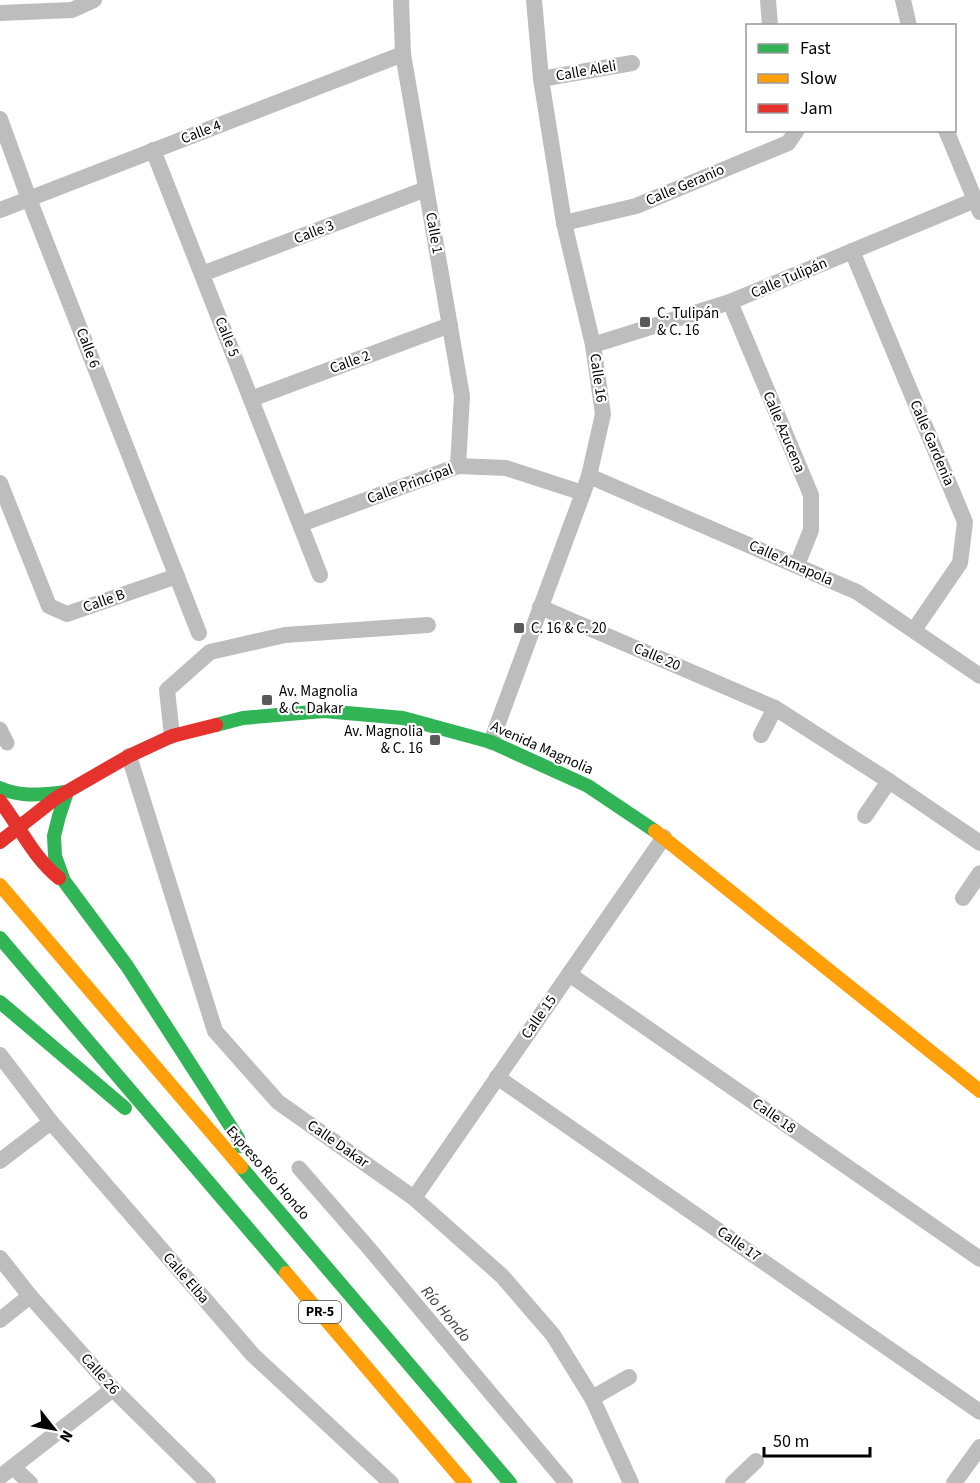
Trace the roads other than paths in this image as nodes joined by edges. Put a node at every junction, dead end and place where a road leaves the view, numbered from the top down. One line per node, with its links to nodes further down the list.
1 (94, 0): 6 (street)
2 (401, 0): 9 (street, Calle 1)
3 (534, 0): 11 (street, Calle 16)
4 (768, 0): 7 (street)
5 (903, 0): 8 (street)
6 (0, 13)
7 (770, 24)
8 (909, 24)
9 (403, 54): 15 (street, Calle 4); 16 (street, Calle 1)
10 (632, 63): 11 (street, Calle Aleli)
11 (541, 79): 20 (street, Calle 16)
12 (0, 119): 17 (street, Calle 6)
13 (795, 132): 20 (street, Calle Geranio)
14 (947, 132): 18 (street)
15 (153, 150): 17 (street, Calle 4); 22 (street, Calle 5)
16 (426, 189): 22 (street, Calle 3); 24 (street, Calle 1)
17 (29, 199): 19 (street, Calle 4); 34 (street, Calle 6)
18 (978, 204): 21 (street, Calle Tulipán)
19 (0, 210)
20 (564, 223): 25 (street, Calle 16)
21 (852, 251): 23 (street, Calle Tulipán); 37 (street, Calle Gardenia)
22 (202, 274): 26 (street, Calle 5)
23 (730, 302): 25 (street, Calle Tulipán); 32 (street, Calle Azucena)
24 (450, 325): 26 (street, Calle 2); 27 (street, Calle 1)
25 (593, 345): 28 (street, Calle 16)
26 (251, 399): 31 (street, Calle 5)
27 (458, 466): 30 (street, Calle Principal); 31 (street, Calle Principal)
28 (589, 476): 30 (street, Calle 16); 32 (street, Calle Amapola)
29 (0, 483): 34 (street, Calle B)
30 (583, 493): 35 (street, Calle 16)
31 (301, 524): 33 (street, Calle 5)
32 (797, 565): 37 (street, Calle Amapola)
33 (320, 575)
34 (177, 576): 38 (street, Calle 6)
35 (540, 607): 40 (street, Calle 20); 43 (street, Calle 16)
36 (428, 625): 42 (street)
37 (914, 630): 39 (street, Calle Amapola)
38 (200, 633)
39 (980, 676)
40 (775, 708): 41 (street); 45 (street, Calle 20)
41 (761, 735)
42 (172, 736): 43 (main road, Avenida Magnolia); 44 (main road, Avenida Magnolia)
43 (490, 742): 51 (main road, Avenida Magnolia)
44 (129, 756): 47 (main road, Avenida Magnolia); 68 (street, Calle Dakar)
45 (889, 781): 49 (street); 53 (street, Calle 20)
46 (0, 788): 47 (main road)
47 (67, 792): 50 (main road, Avenida Magnolia); 55 (main road)
48 (0, 801): 50 (main road)
49 (865, 816)
50 (17, 828): 52 (main road, Avenida Magnolia); 55 (main road)
51 (664, 837): 59 (street, Calle 15); 63 (main road, Avenida Magnolia)
52 (0, 842)
53 (980, 843)
54 (980, 873): 57 (street)
55 (64, 881): 67 (main road)
56 (0, 885): 67 (main road, Expreso Río Hondo / PR-5)
57 (963, 898)
58 (0, 938): 65 (main road, PR-5)
59 (569, 974): 62 (street, Calle 15); 70 (street, Calle 18)
60 (0, 1002): 65 (main road)
61 (0, 1055): 64 (street, Calle Elba)
62 (497, 1077): 68 (street, Calle 15); 76 (street, Calle 17)
63 (979, 1088)
64 (51, 1122): 66 (street); 82 (street, Calle Elba)
65 (174, 1142): 83 (main road, PR-5)
66 (0, 1161)
67 (250, 1178): 84 (main road, Expreso Río Hondo / PR-5)
68 (414, 1198): 75 (street, Calle Dakar)
69 (0, 1258): 71 (street, Calle 26)
70 (980, 1259)
71 (30, 1296): 72 (street); 74 (street, Calle 26)
72 (0, 1320)
73 (629, 1377): 75 (street)
74 (113, 1389): 79 (street); 81 (street, Calle 26)
75 (592, 1398): 85 (street, Calle Dakar)
76 (980, 1412)
77 (980, 1447): 87 (street)
78 (756, 1461): 86 (street)
79 (7, 1472): 80 (street)
80 (30, 1483)
81 (208, 1483)
82 (391, 1483)
83 (465, 1483)
84 (510, 1483)
85 (631, 1483)
86 (733, 1483)
87 (954, 1483)

